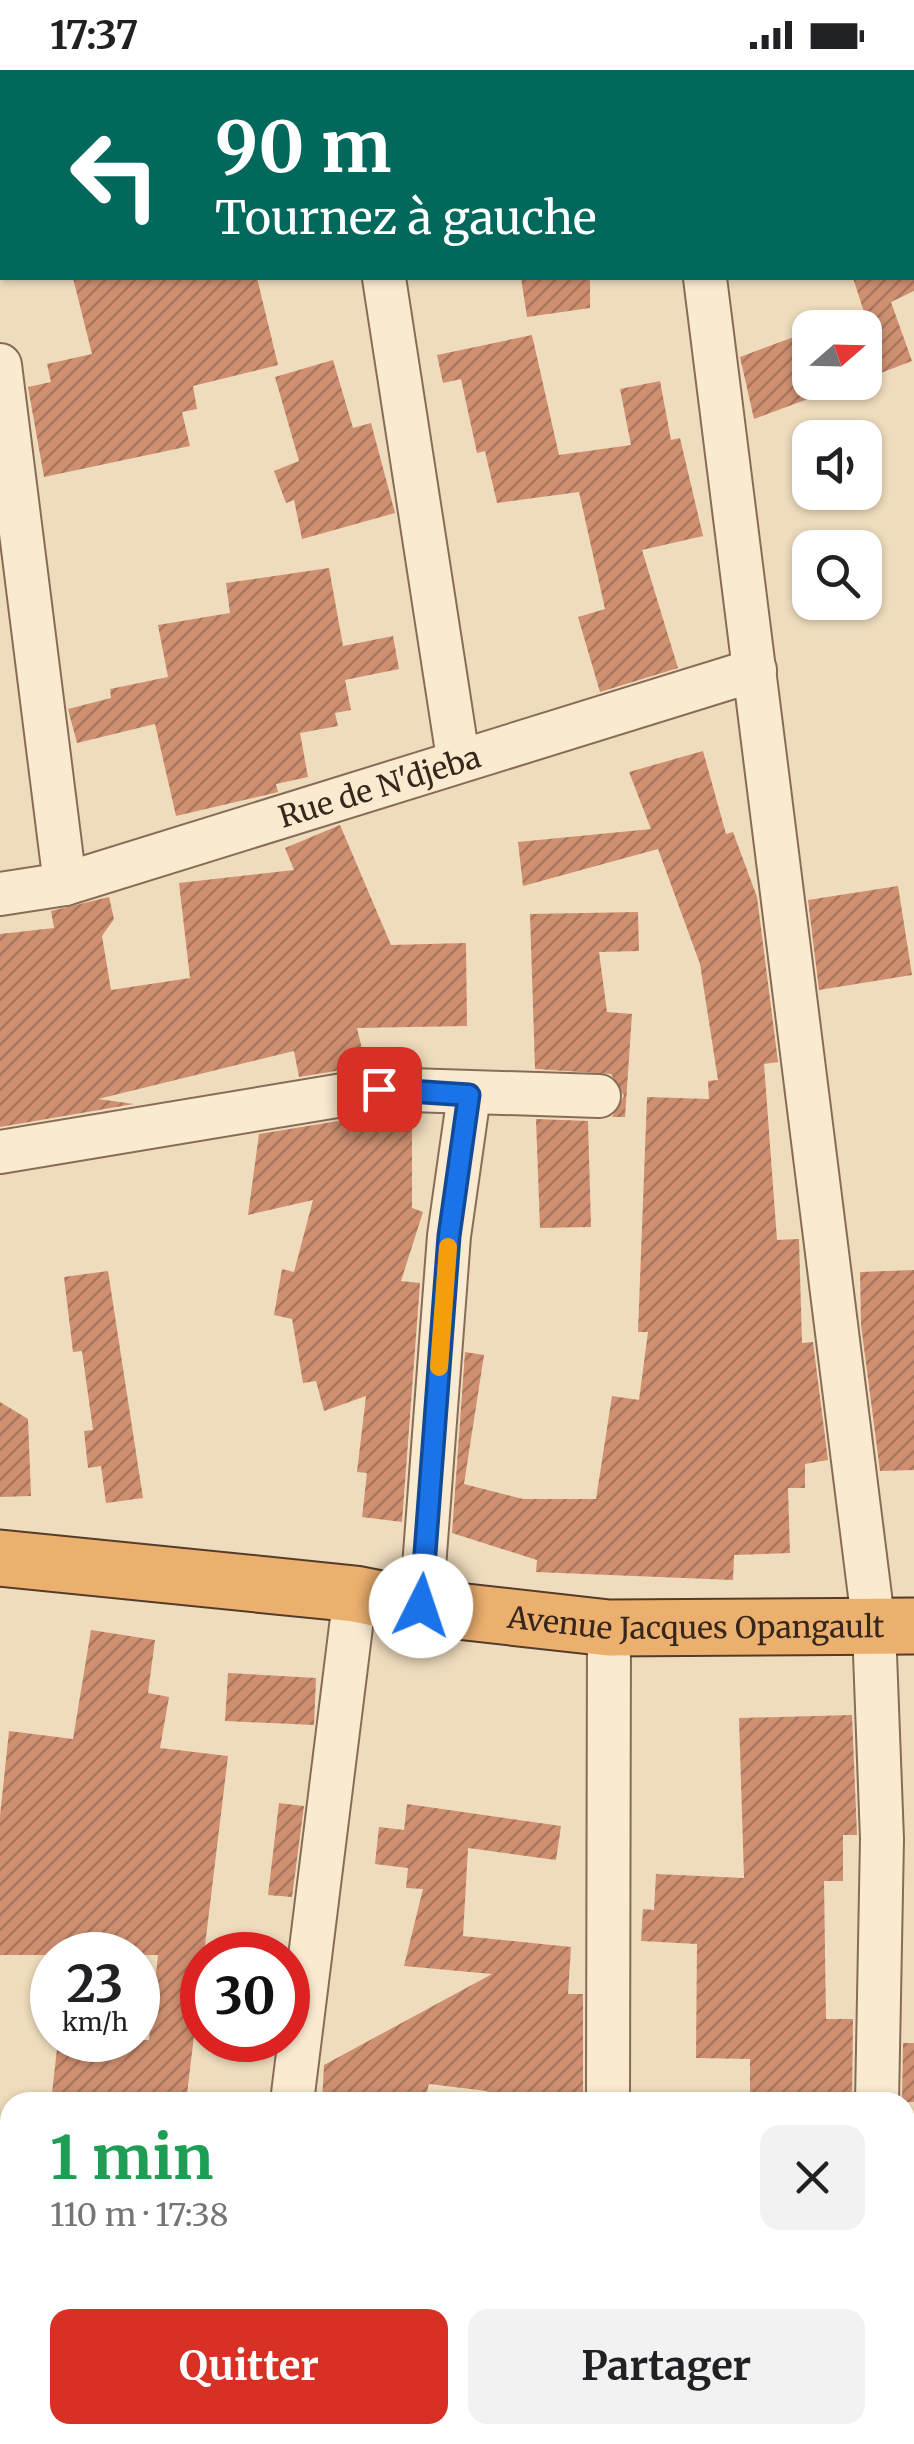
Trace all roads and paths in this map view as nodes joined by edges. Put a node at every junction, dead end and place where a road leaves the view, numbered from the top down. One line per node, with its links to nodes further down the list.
1 (384, 280): 5 (street)
2 (705, 280): 4 (street)
3 (0, 365): 6 (street)
4 (756, 670): 5 (street, Rue de N'djeba); 14 (street)
5 (458, 758): 6 (street, Rue de N'djeba)
6 (65, 884): 7 (street, Rue de N'djeba)
7 (0, 894)
8 (469, 1095): 9 (street); 10 (street); 13 (street)
9 (599, 1096)
10 (0, 1152)
11 (0, 1558): 12 (highway, Avenue Jacques Opangault)
12 (355, 1594): 13 (highway, Avenue Jacques Opangault); 16 (street)
13 (421, 1606): 15 (highway, Avenue Jacques Opangault)
14 (894, 1627): 15 (highway, Avenue Jacques Opangault); 18 (street)
15 (610, 1628): 17 (street)
16 (293, 2092)
17 (608, 2092)
18 (876, 2092)

